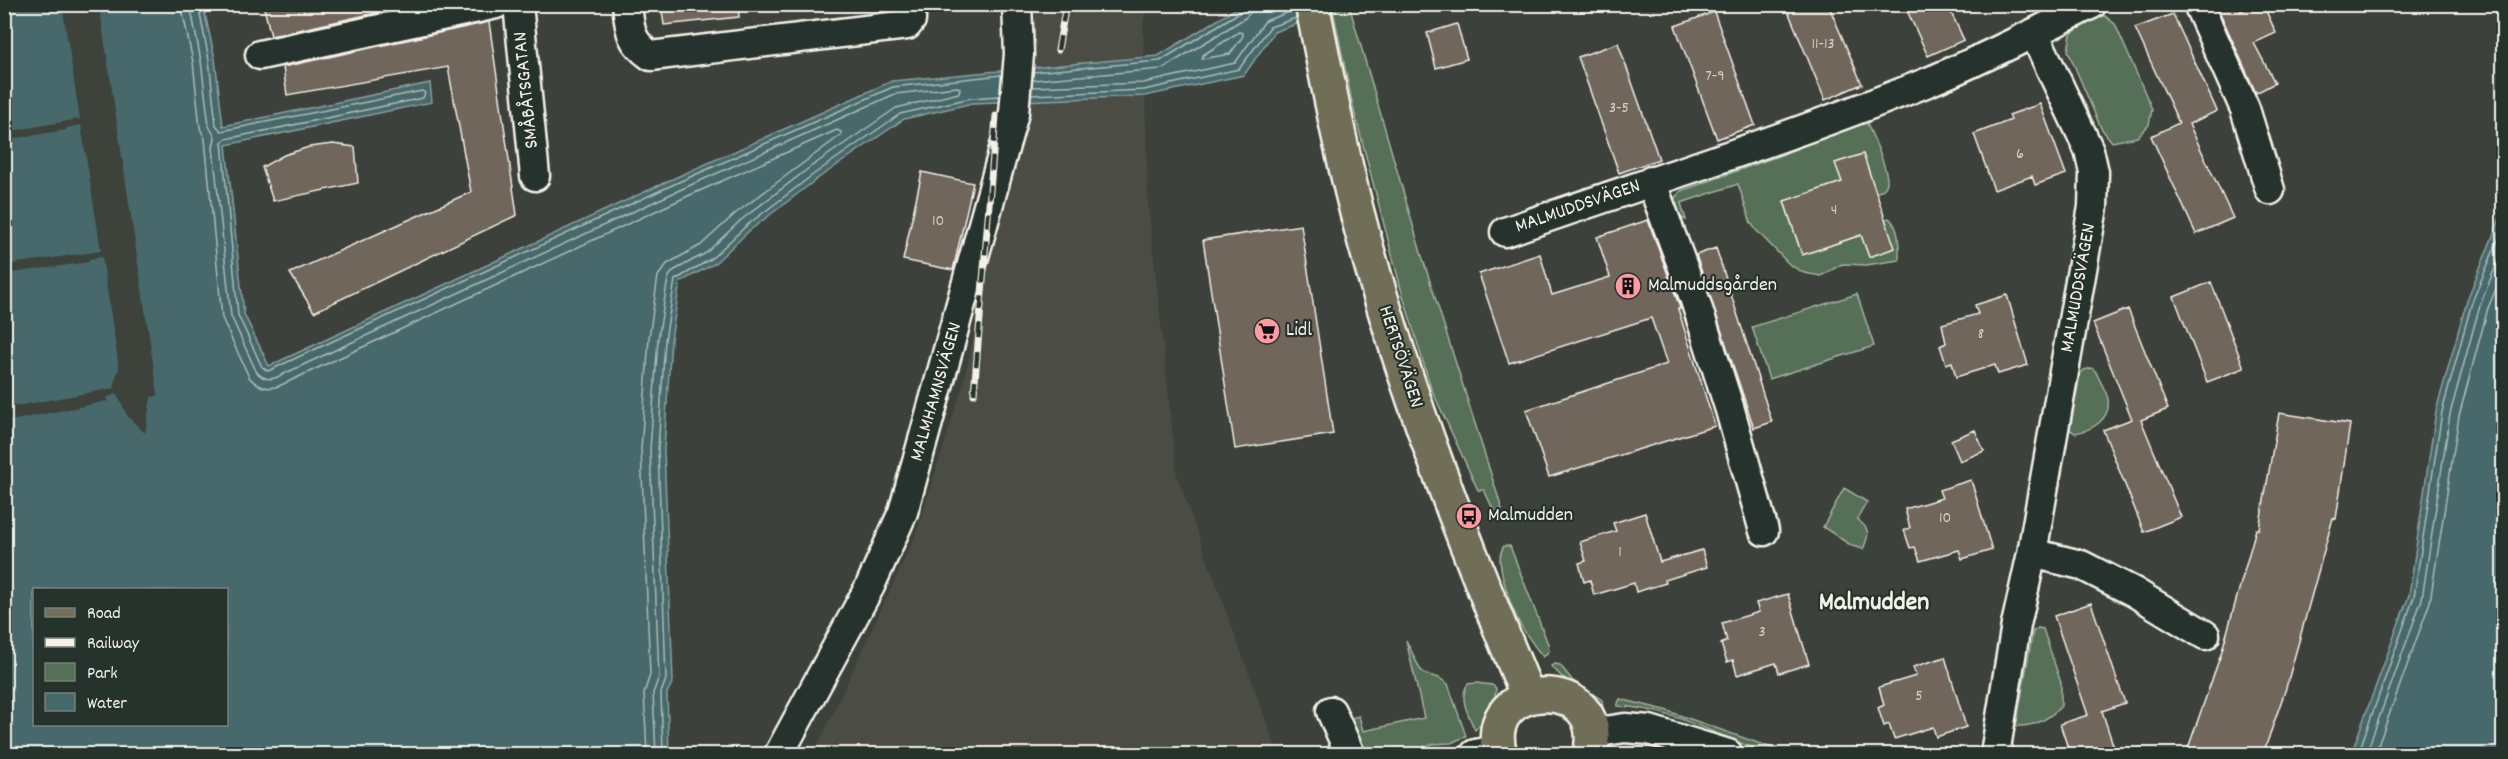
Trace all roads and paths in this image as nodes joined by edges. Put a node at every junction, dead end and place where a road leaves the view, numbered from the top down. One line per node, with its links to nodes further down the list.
1 (496, 4): 10 (street)
2 (518, 4): 11 (street, SMÅBÅTSGATAN)
3 (627, 4): 4 (street)
4 (911, 4)
5 (1017, 4): 22 (street, MALMHAMNSVÄGEN)
6 (2092, 4): 9 (street, MALMUDDSVÄGEN)
7 (2198, 4): 13 (street)
8 (1315, 18): 18 (main road, HERTSÖVÄGEN)
9 (2034, 33): 12 (street, MALMUDDSVÄGEN); 16 (street, MALMUDDSVÄGEN)
10 (260, 55)
11 (535, 176)
12 (1651, 181): 14 (street, MALMUDDSVÄGEN); 15 (street, MALMUDDSVÄGEN)
13 (2270, 190)
14 (1505, 232)
15 (1764, 531)
16 (2032, 553): 17 (street); 25 (street, MALMUDDSVÄGEN)
17 (2205, 635)
18 (1528, 696): 20 (main road); 21 (main road)
19 (1331, 711): 23 (street)
20 (1591, 744): 24 (street)
21 (1491, 753)
22 (779, 754)
23 (1350, 754)
24 (1728, 754)
25 (1995, 754)

